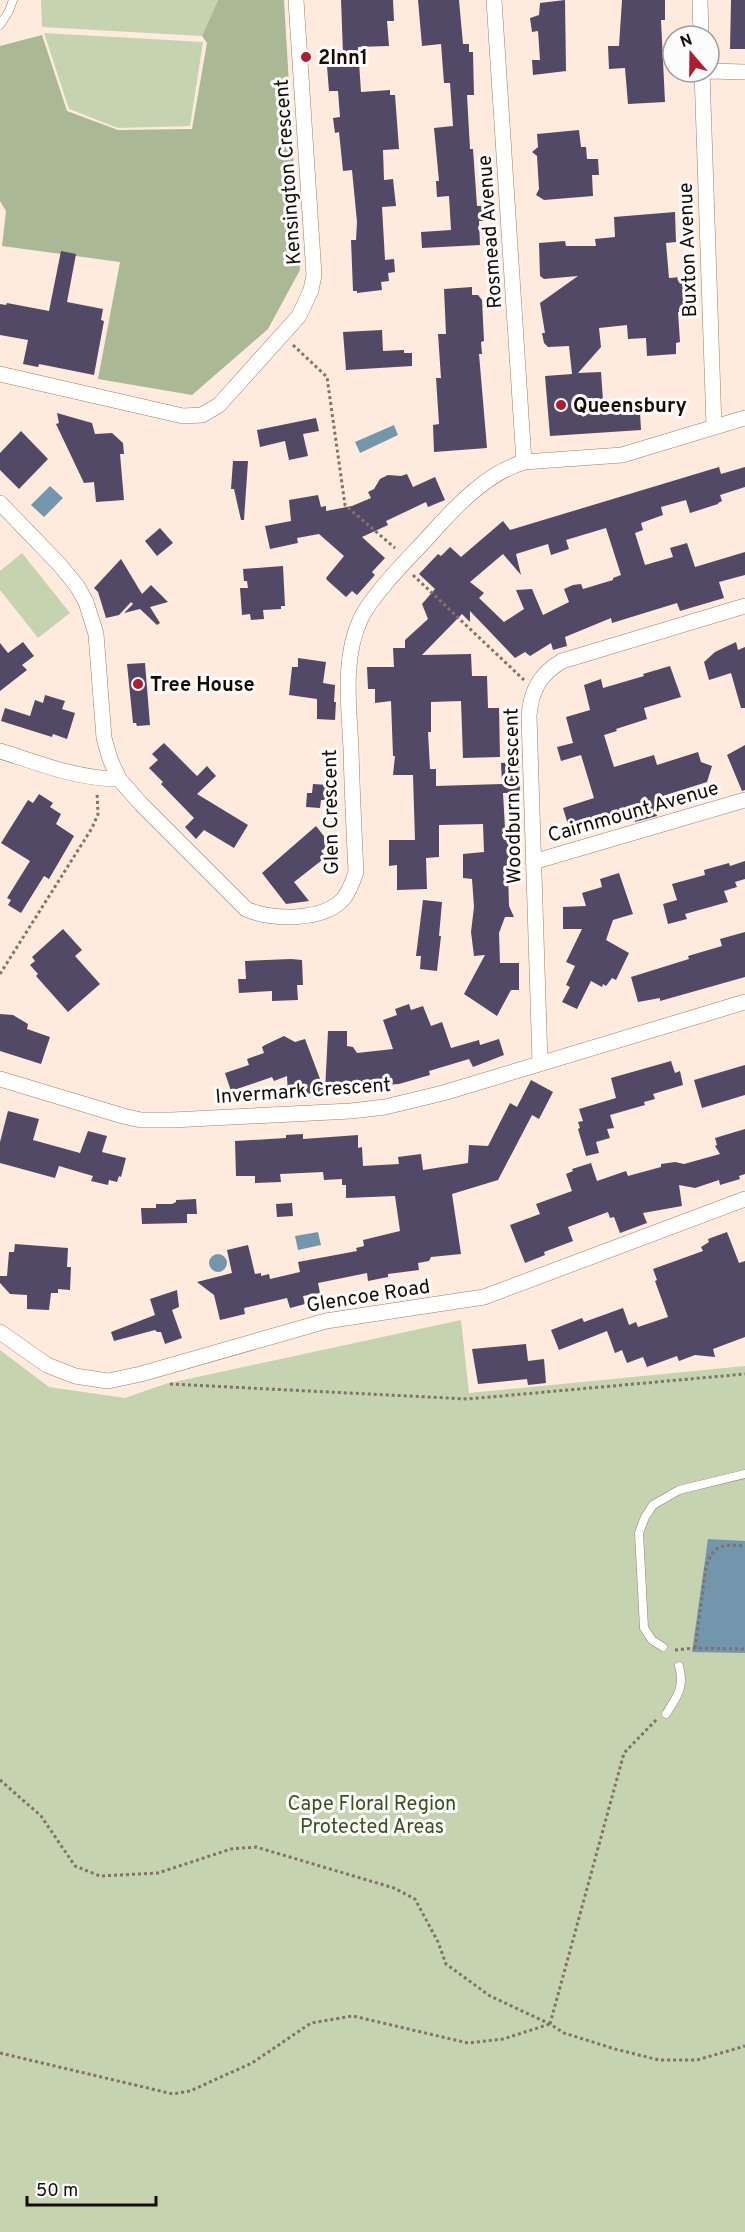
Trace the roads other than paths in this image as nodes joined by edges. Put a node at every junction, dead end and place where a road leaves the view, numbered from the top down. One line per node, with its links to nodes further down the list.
1 (13, 0): 6 (lane)
2 (296, 0): 10 (street, Kensington Crescent)
3 (494, 0): 13 (street, Rosmead Avenue)
4 (700, 0): 5 (street)
5 (701, 24)
6 (0, 25)
7 (721, 71): 8 (street)
8 (745, 72)
9 (702, 84): 12 (street, Buxton Avenue)
10 (0, 374)
11 (745, 418): 12 (street, Glen Crescent)
12 (714, 427): 13 (street, Glen Crescent)
13 (524, 462): 17 (street, Glen Crescent)
14 (0, 503): 17 (street, Glen Crescent)
15 (745, 606): 19 (street, Woodburn Crescent)
16 (0, 751): 17 (street)
17 (119, 779)
18 (745, 800): 19 (street, Cairnmount Avenue)
19 (533, 862): 21 (street, Woodburn Crescent)
20 (745, 1002): 21 (street, Invermark Crescent)
21 (540, 1063): 22 (street, Invermark Crescent)
22 (0, 1079)
23 (745, 1199): 24 (street, Glencoe Road)
24 (0, 1332)
25 (745, 1474): 26 (lane)
26 (663, 1647)
27 (680, 1666): 28 (lane)
28 (666, 1714)

